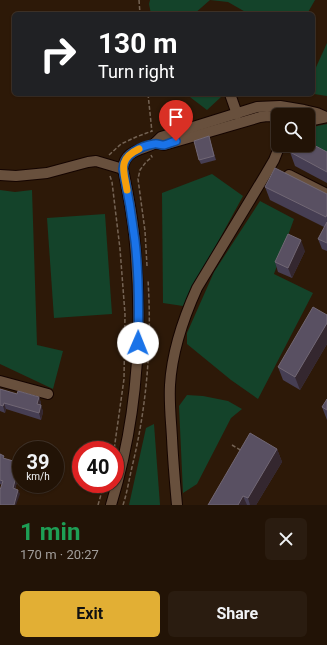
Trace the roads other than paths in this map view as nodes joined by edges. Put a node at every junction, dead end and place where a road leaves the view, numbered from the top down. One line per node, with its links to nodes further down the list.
1 (231, 96): 4 (street)
2 (277, 108): 4 (street)
3 (315, 113): 6 (street)
4 (237, 114): 8 (street)
5 (271, 116): 8 (street)
6 (326, 117): 7 (street)
7 (315, 120)
8 (221, 123): 10 (street)
9 (277, 152): 17 (street)
10 (123, 169): 11 (street); 16 (street)
11 (0, 175)
12 (289, 175): 13 (street)
13 (327, 194)
14 (0, 381): 15 (street)
15 (48, 394)
16 (111, 505)
17 (177, 505)

